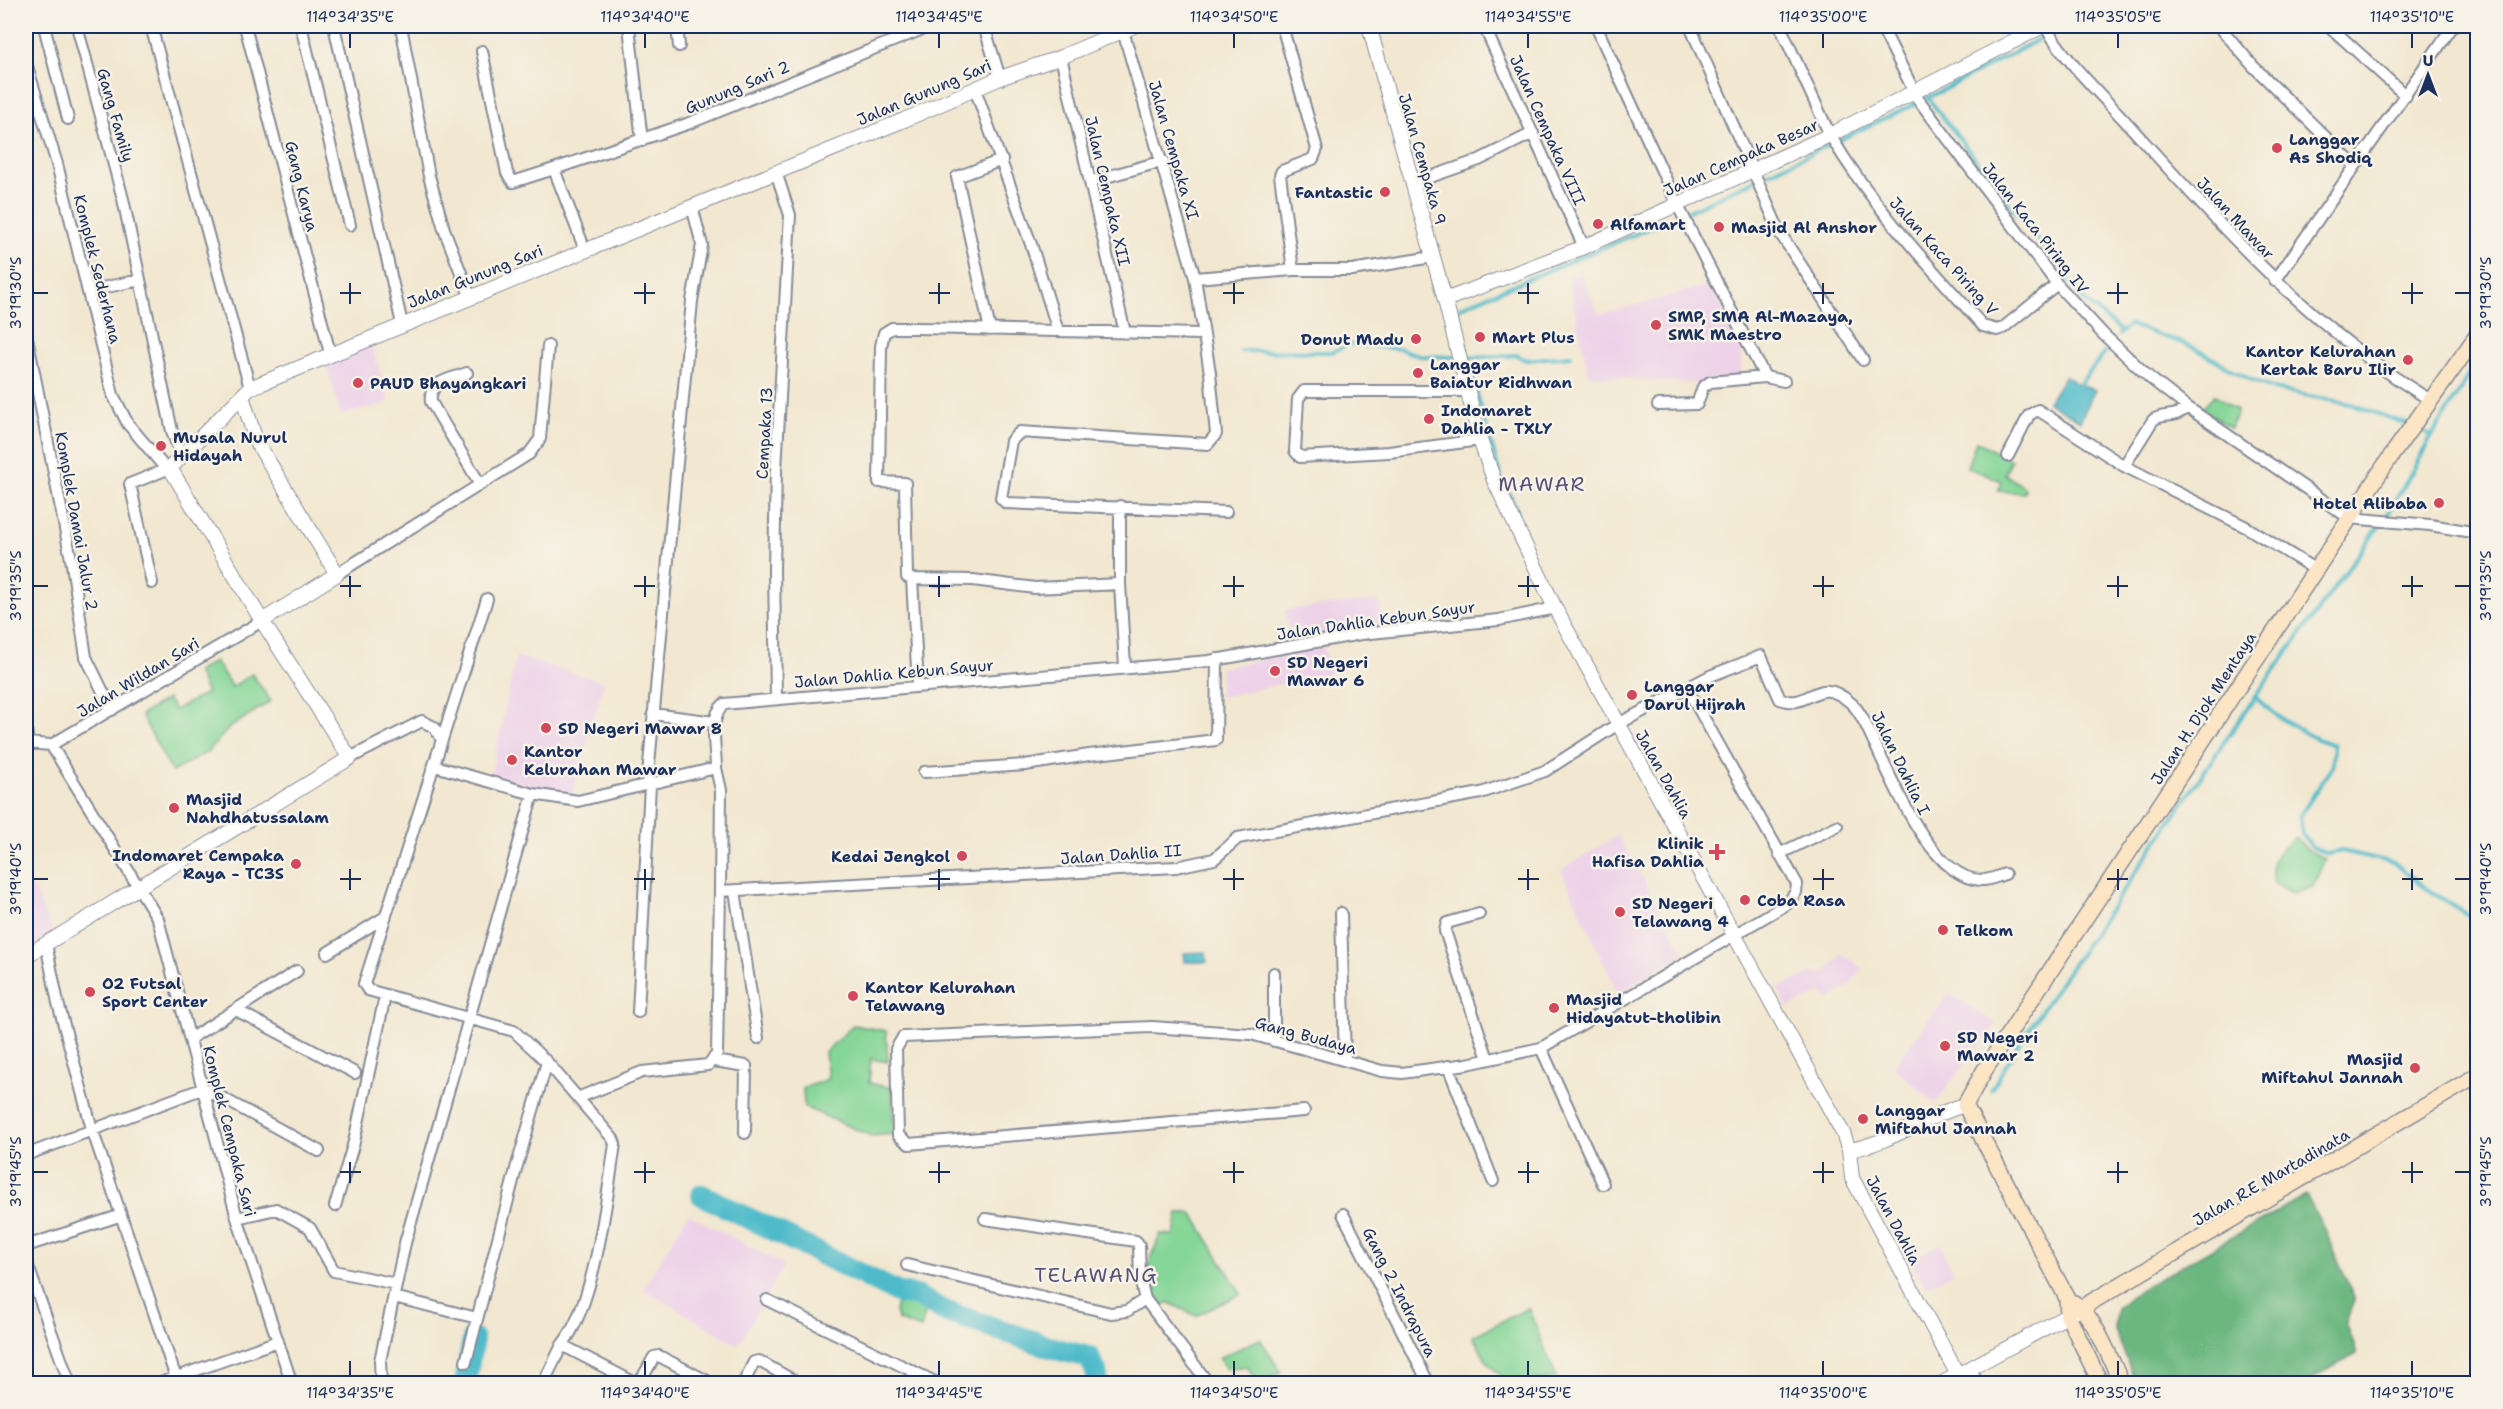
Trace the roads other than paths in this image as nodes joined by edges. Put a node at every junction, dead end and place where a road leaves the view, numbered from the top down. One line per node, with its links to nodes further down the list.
1 (44, 26): 32 (street)
2 (77, 26): 52 (street, Gang Family)
3 (151, 26): 72 (street)
4 (245, 26): 66 (street, Gang Karya)
5 (301, 26): 46 (street)
6 (334, 26): 58 (street)
7 (401, 26): 56 (street)
8 (629, 26): 34 (street)
9 (677, 26): 24 (street)
10 (930, 26): 34 (street, Gunung Sari 2)
11 (984, 26): 28 (street)
12 (1282, 26): 50 (street)
13 (1369, 26): 43 (street, Jalan Cempaka 9)
14 (1484, 26): 33 (street, Jalan Cempaka VIII)
15 (1596, 26): 44 (street)
16 (1690, 26): 40 (street)
17 (1780, 26): 35 (street, Jalan Kaca Piring V)
18 (1881, 26): 31 (street, Jalan Kaca Piring IV)
19 (2219, 26): 38 (street)
20 (2329, 26): 30 (street)
21 (2453, 26): 30 (street)
22 (1129, 28): 26 (street, Jalan Gunung Sari); 37 (street, Jalan Cempaka XI)
23 (2047, 30): 31 (street, Jalan Cempaka Besar); 53 (street, Jalan Mawar)
24 (679, 46)
25 (482, 51): 39 (street, Gunung Sari 2)
26 (1061, 57): 28 (street, Jalan Gunung Sari); 42 (street, Jalan Cempaka XII)
27 (26, 63): 55 (street, Komplek Sederhana)
28 (1000, 78): 29 (street, Jalan Gunung Sari)
29 (975, 90): 36 (street); 41 (street, Jalan Gunung Sari)
30 (2406, 96): 38 (street)
31 (1918, 100): 35 (street, Jalan Cempaka Besar); 54 (street, Jalan Kaca Piring IV)
32 (68, 119)
33 (1533, 133): 43 (street); 47 (street, Jalan Cempaka VIII)
34 (642, 141): 39 (street, Gunung Sari 2)
35 (1834, 143): 40 (street, Jalan Cempaka Besar); 54 (street, Jalan Kaca Piring V)
36 (1002, 160): 59 (street); 61 (street)
37 (1163, 161): 42 (street); 51 (street, Jalan Cempaka XI)
38 (2354, 165): 53 (street)
39 (554, 169): 48 (street)
40 (1754, 170): 44 (street, Jalan Cempaka Besar); 67 (street)
41 (776, 172): 45 (street, Jalan Gunung Sari); 98 (street, Cempaka 13)
42 (1092, 181): 62 (street, Jalan Cempaka XII)
43 (1413, 183): 49 (street, Jalan Cempaka 9)
44 (1677, 204): 47 (street, Jalan Cempaka Besar); 69 (street)
45 (692, 206): 48 (street, Jalan Gunung Sari); 100 (street)
46 (350, 225)
47 (1584, 247): 57 (street, Jalan Cempaka Besar)
48 (585, 250): 56 (street, Jalan Gunung Sari)
49 (1433, 257): 50 (street); 57 (street, Jalan Cempaka 9)
50 (1293, 270): 51 (street)
51 (1195, 278): 63 (street, Jalan Cempaka XI)
52 (140, 280): 55 (street); 77 (street, Gang Family)
53 (2275, 281): 73 (street, Jalan Mawar)
54 (2057, 284): 75 (street, Jalan Kaca Piring IV)
55 (88, 291): 80 (street, Komplek Sederhana)
56 (470, 296): 58 (street, Jalan Gunung Sari)
57 (1445, 300): 71 (street, Jalan Dahlia)
58 (402, 324): 66 (street, Jalan Gunung Sari)
59 (990, 330): 61 (street); 88 (street)
60 (26, 332): 99 (street, Komplek Damai Jalur 2)
61 (1058, 332): 62 (street)
62 (1125, 333): 63 (street)
63 (1202, 334): 82 (street, Jalan Cempaka XI)
64 (2478, 334): 73 (main road, Jalan H. Djok Mentaya)
65 (548, 346): 81 (street)
66 (330, 353): 72 (street, Jalan Gunung Sari)
67 (1863, 360)
68 (467, 373): 81 (street)
69 (1765, 377): 70 (street); 74 (street)
70 (1784, 381)
71 (1467, 391): 76 (street, Jalan Dahlia); 76 (street)
72 (246, 392): 77 (street, Jalan Gunung Sari); 87 (street)
73 (2432, 401): 84 (main road, Jalan H. Djok Mentaya)
74 (1658, 405)
75 (2187, 407): 79 (street); 84 (street, Jalan Kaca Piring IV)
76 (1480, 440): 92 (street, Jalan Dahlia)
77 (181, 456): 80 (street, Jalan Gunung Sari)
78 (2008, 456): 79 (street)
79 (2124, 466): 86 (street)
80 (168, 468): 89 (street); 93 (street)
81 (480, 484): 87 (street)
82 (1120, 506): 83 (street); 90 (street)
83 (1226, 512)
84 (2349, 518): 85 (street); 86 (main road, Jalan H. Djok Mentaya)
85 (2478, 533)
86 (2316, 570): 145 (main road, Jalan H. Djok Mentaya)
87 (337, 574): 93 (street)
88 (912, 579): 90 (street); 96 (street)
89 (152, 583)
90 (1120, 584): 95 (street)
91 (487, 599): 104 (street)
92 (1555, 608): 94 (street, Jalan Dahlia Kebun Sayur); 102 (street, Jalan Dahlia)
93 (262, 621): 99 (street, Jalan Wildan Sari); 107 (street)
94 (1217, 659): 95 (street, Jalan Dahlia Kebun Sayur); 110 (street)
95 (1125, 667): 96 (street, Jalan Dahlia Kebun Sayur)
96 (918, 686): 98 (street, Jalan Dahlia Kebun Sayur)
97 (1687, 688): 102 (street, Jalan Dahlia I); 114 (street); 115 (street, Jalan Dahlia I)
98 (776, 698): 101 (street, Jalan Dahlia Kebun Sayur)
99 (112, 710): 106 (street, Jalan Wildan Sari)
100 (653, 714): 101 (street); 111 (street)
101 (715, 722): 109 (street)
102 (1618, 724): 118 (street, Jalan Dahlia II); 122 (street, Jalan Dahlia)
103 (26, 729): 105 (street)
104 (441, 738): 107 (street); 108 (street)
105 (27, 743): 106 (street)
106 (51, 745): 116 (street, Komplek Cempaka Sari)
107 (350, 758): 116 (street)
108 (435, 766): 112 (street); 121 (street)
109 (716, 768): 111 (street); 117 (street)
110 (924, 772)
111 (648, 786): 112 (street); 130 (street)
112 (533, 794): 131 (street)
113 (1837, 826): 114 (street)
114 (1779, 854): 122 (street)
115 (2005, 874)
116 (139, 888): 123 (street); 132 (street, Komplek Cempaka Sari)
117 (720, 891): 118 (street, Jalan Dahlia II); 138 (street)
118 (735, 891): 133 (street)
119 (1341, 913): 137 (street)
120 (1479, 914): 136 (street)
121 (385, 917): 124 (street); 128 (street)
122 (1732, 934): 135 (street, Gang Budaya); 149 (street, Jalan Dahlia)
123 (46, 944): 125 (street); 147 (street)
124 (327, 953)
125 (26, 957)
126 (297, 971): 129 (street)
127 (1274, 973): 134 (street)
128 (385, 996): 131 (street); 154 (street)
129 (236, 1010): 132 (street); 141 (street)
130 (638, 1012)
131 (468, 1018): 139 (street); 162 (street)
132 (191, 1038): 143 (street, Komplek Cempaka Sari)
133 (758, 1038)
134 (1274, 1041): 137 (street, Gang Budaya); 146 (street, Gang Budaya)
135 (1541, 1048): 136 (street, Gang Budaya); 153 (street)
136 (1488, 1059): 140 (street, Gang Budaya)
137 (1345, 1060): 140 (street, Gang Budaya)
138 (714, 1061): 144 (street); 148 (street)
139 (547, 1062): 144 (street); 169 (street)
140 (1448, 1066): 152 (street)
141 (355, 1073)
142 (2478, 1075): 167 (main road, Jalan R.E Martadinata)
143 (204, 1088): 147 (street); 150 (street); 157 (street, Komplek Cempaka Sari)
144 (580, 1097): 171 (street)
145 (1965, 1105): 149 (street); 164 (main road)
146 (1304, 1111)
147 (92, 1129): 151 (street); 156 (street)
148 (746, 1133)
149 (1849, 1150): 174 (street, Jalan Dahlia)
150 (320, 1151)
151 (26, 1155)
152 (1492, 1181)
153 (1603, 1184)
154 (335, 1206)
155 (1343, 1214): 187 (street, Gang 2 Indrapura)
156 (119, 1216): 159 (street); 175 (street)
157 (237, 1218): 162 (street); 170 (street, Komplek Cempaka Sari)
158 (985, 1219): 165 (street)
159 (26, 1246)
160 (26, 1261): 177 (street)
161 (907, 1264): 165 (street)
162 (396, 1284): 163 (street)
163 (394, 1297): 169 (street); 180 (street)
164 (2067, 1298): 167 (main road); 168 (main road)
165 (1145, 1299): 186 (street)
166 (767, 1300): 185 (street)
167 (2081, 1308): 168 (street); 191 (main road)
168 (2068, 1316): 173 (street); 190 (main road)
169 (477, 1318): 172 (street)
170 (278, 1341): 175 (street); 179 (street, Komplek Cempaka Sari)
171 (562, 1345): 181 (street); 182 (street)
172 (466, 1362)
173 (1970, 1368): 174 (street); 189 (street)
174 (1958, 1375): 188 (street)
175 (177, 1381): 178 (street)
176 (709, 1382): 182 (street)
177 (70, 1383)
178 (157, 1383)
179 (292, 1383)
180 (381, 1383)
181 (543, 1383)
182 (638, 1383)
183 (743, 1383): 184 (street)
184 (801, 1383)
185 (939, 1383)
186 (1209, 1383)
187 (1430, 1383)
188 (1941, 1383)
189 (1979, 1383)
190 (2101, 1383)
191 (2122, 1383)

